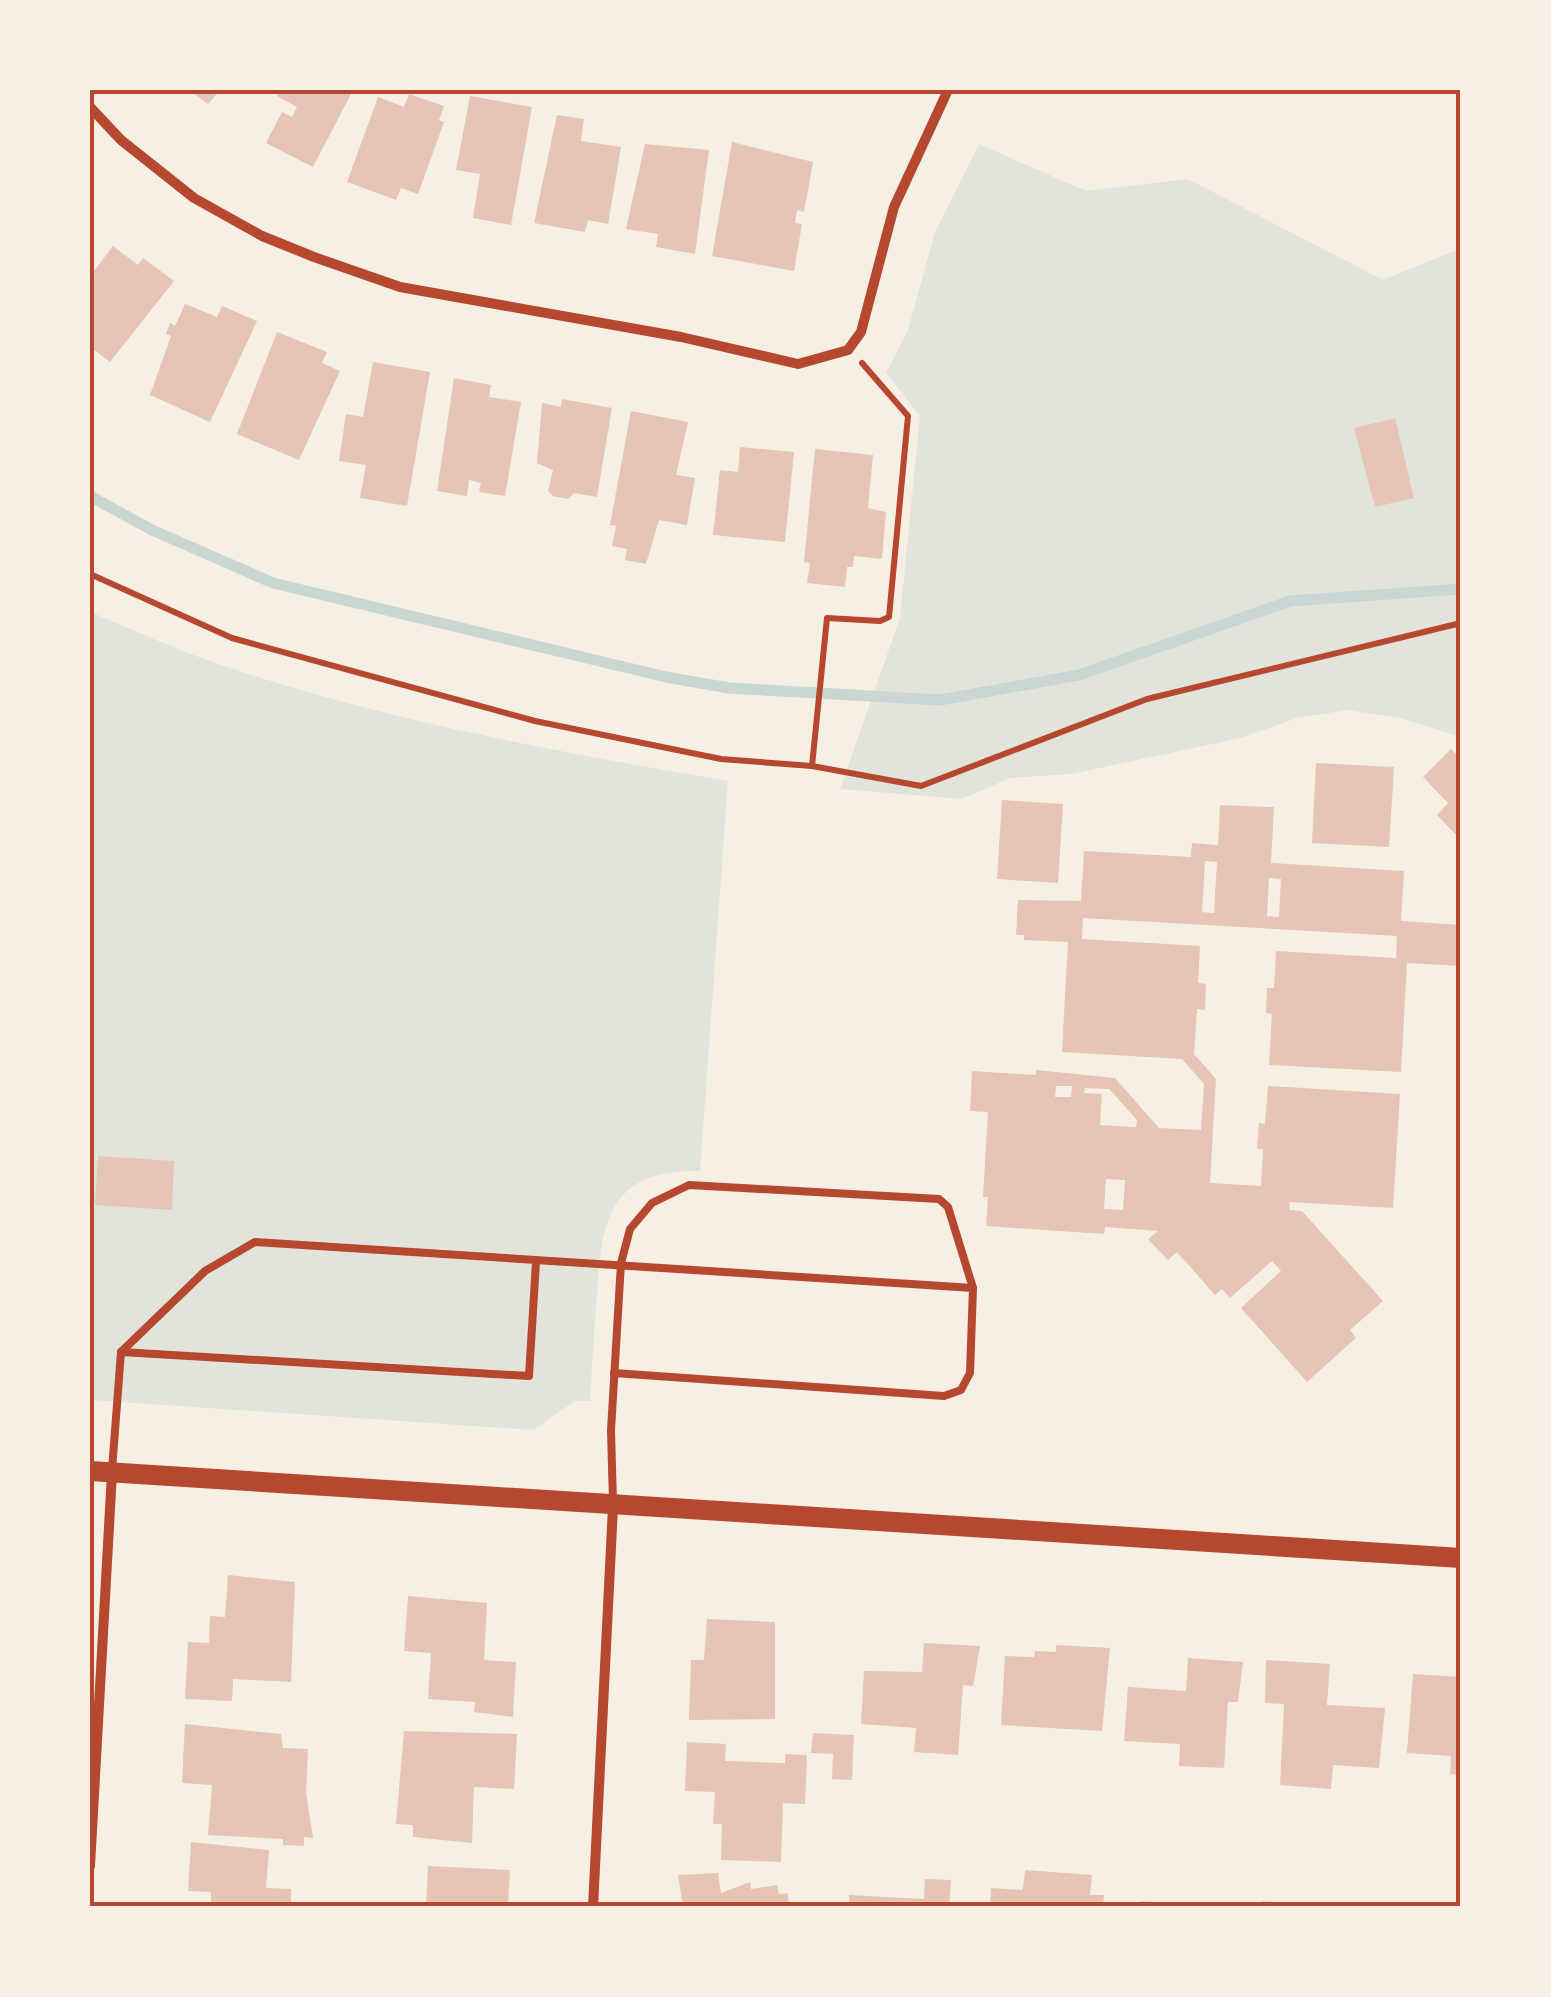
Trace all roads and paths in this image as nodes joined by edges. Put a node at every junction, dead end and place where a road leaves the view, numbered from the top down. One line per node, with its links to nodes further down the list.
1 (948, 90): 3 (street)
2 (90, 107): 3 (street)
3 (848, 350): 6 (path)
4 (90, 574): 6 (path)
5 (1461, 623): 6 (path)
6 (812, 766)
7 (536, 1262): 8 (lane); 10 (lane); 10 (lane)
8 (620, 1264): 9 (lane); 9 (lane); 11 (lane)
9 (973, 1288): 11 (lane)
10 (120, 1352): 13 (lane)
11 (614, 1373): 14 (lane)
12 (90, 1471): 13 (main road)
13 (112, 1473): 14 (main road); 16 (street)
14 (613, 1508): 15 (main road); 17 (street)
15 (1461, 1558)
16 (90, 1866)
17 (593, 1907)

